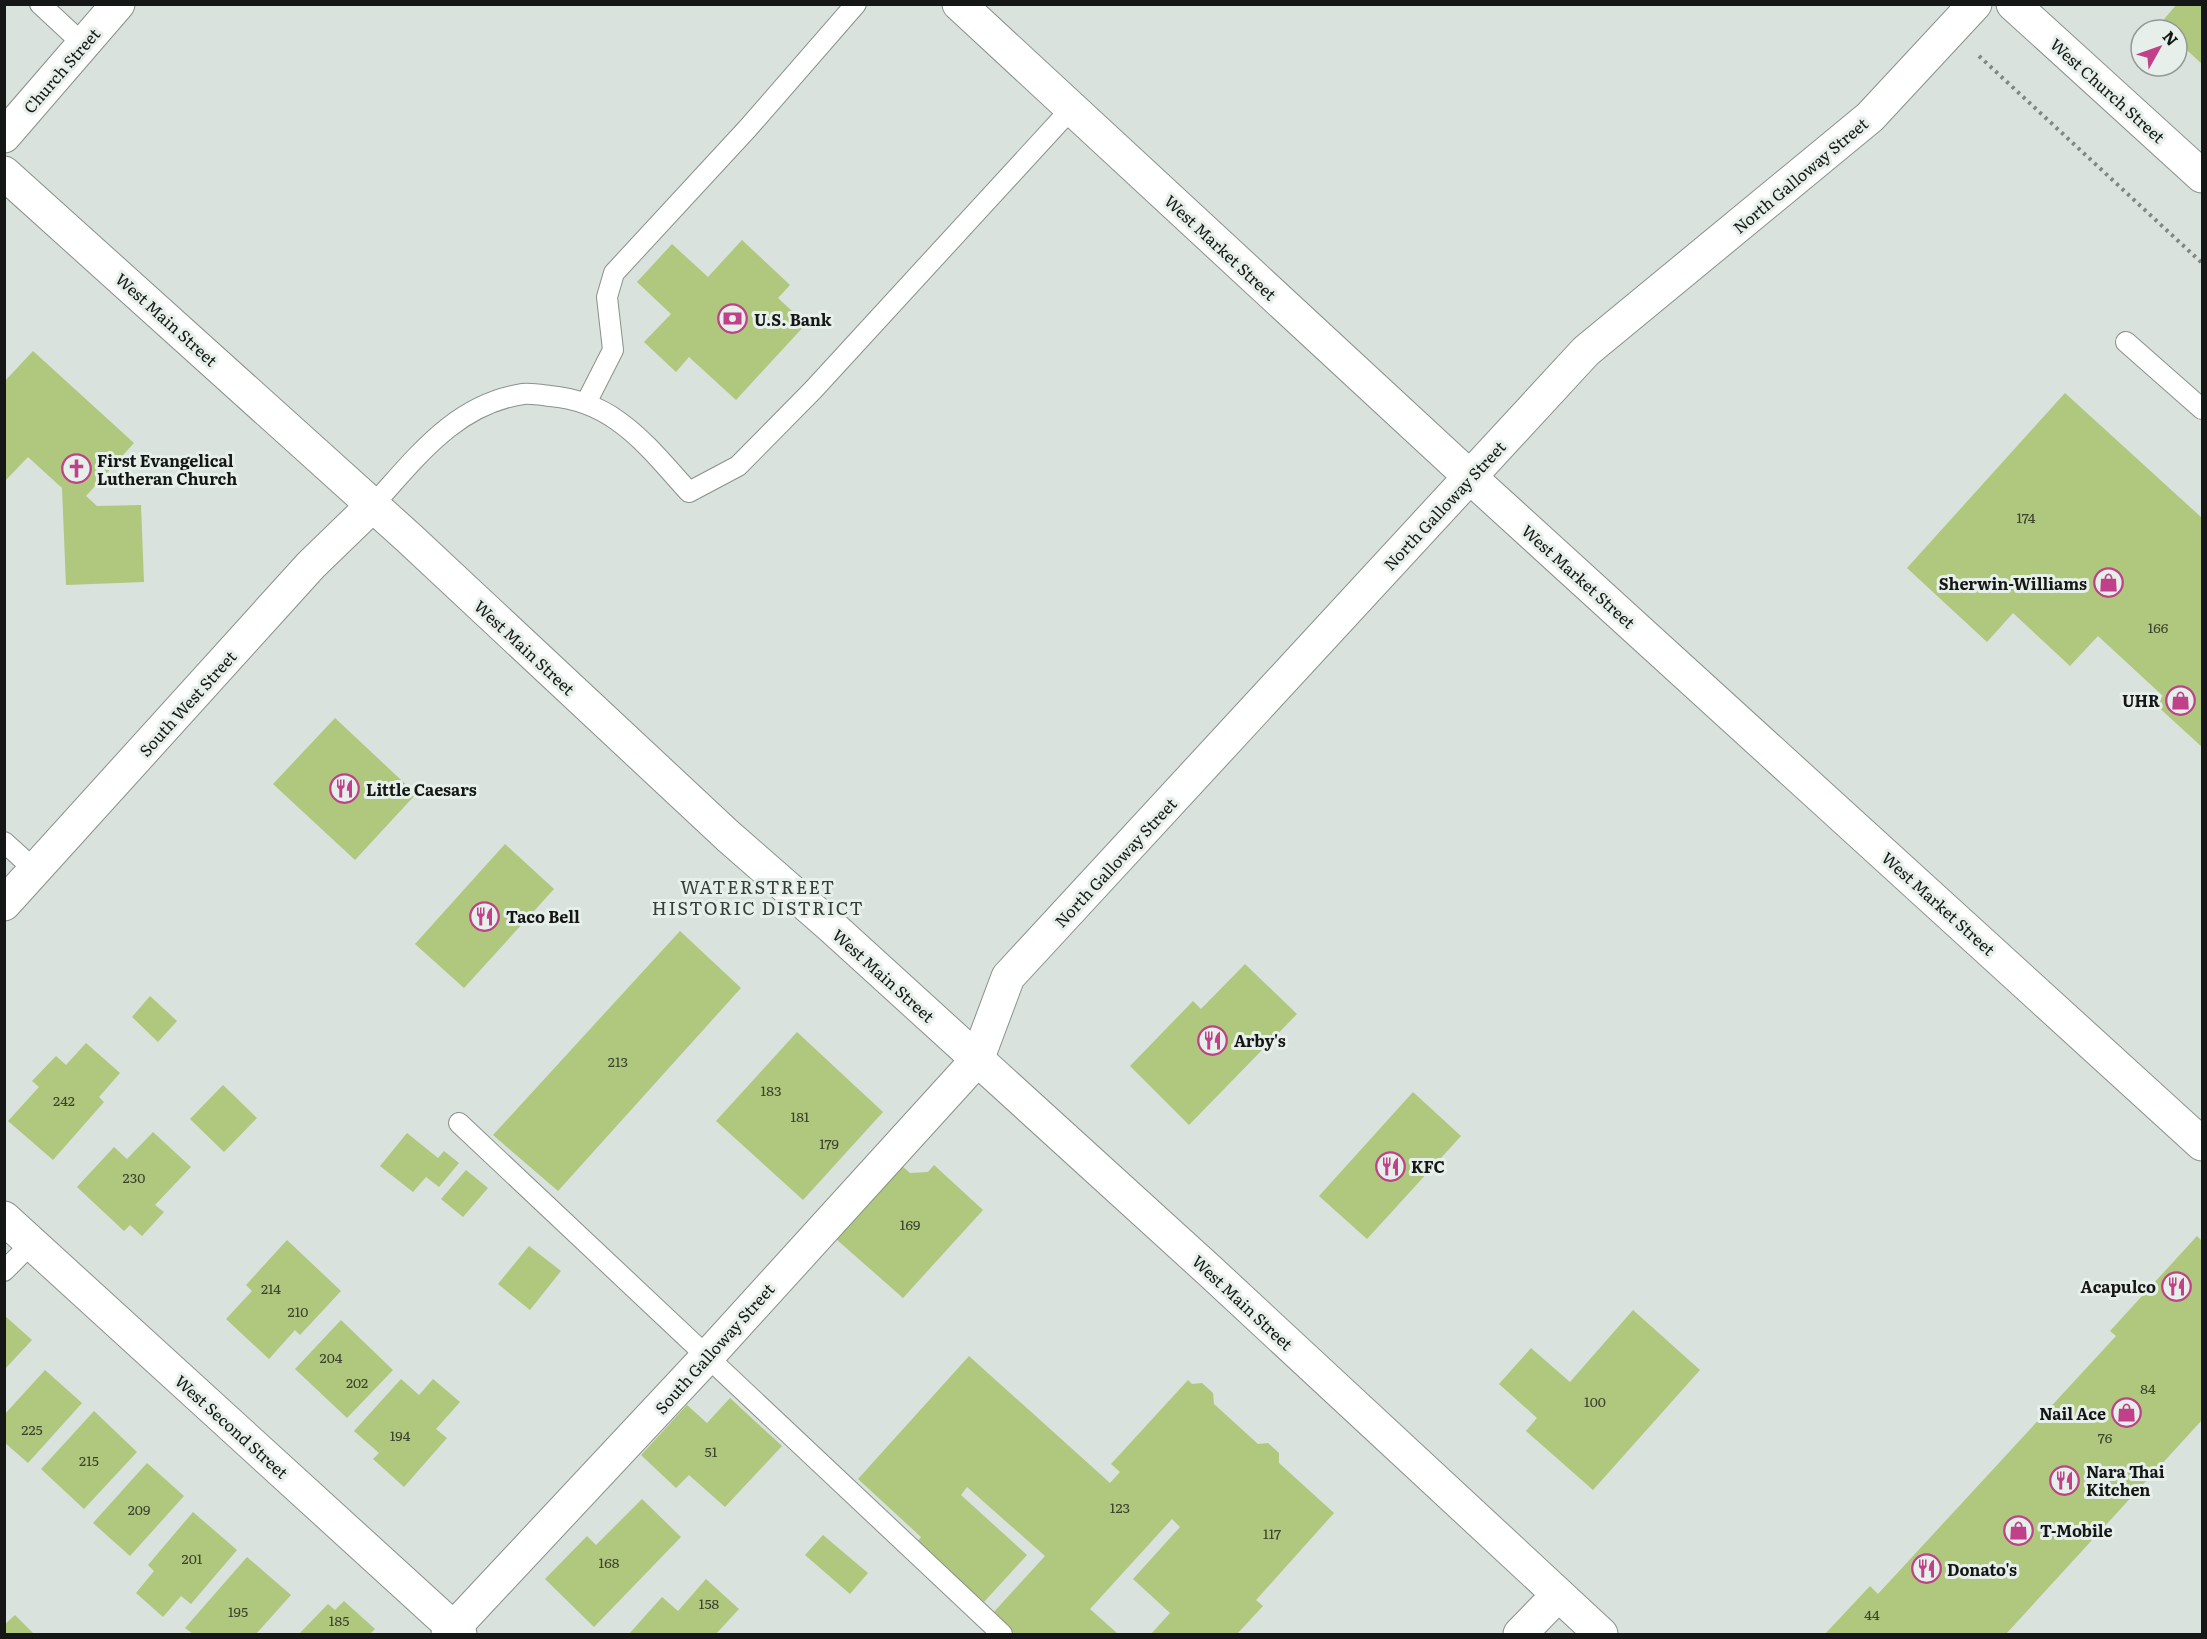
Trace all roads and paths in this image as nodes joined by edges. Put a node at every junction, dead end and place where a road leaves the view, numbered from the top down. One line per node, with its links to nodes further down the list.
1 (40, 4): 7 (lane)
2 (118, 4): 7 (main road, Church Street)
3 (856, 4): 15 (lane)
4 (959, 4): 9 (main road, West Market Street)
5 (1975, 4): 17 (main road, North Galloway Street)
6 (2013, 4): 12 (main road, West Church Street)
7 (84, 44): 10 (main road, Church Street)
8 (1985, 62): 13 (path)
9 (1071, 109): 15 (lane); 17 (main road, West Market Street)
10 (4, 136)
11 (4, 173): 18 (main road, West Main Street)
12 (2202, 176)
13 (2202, 263)
14 (2126, 342): 16 (lane)
15 (586, 403): 18 (lane)
16 (2202, 409)
17 (1470, 477): 22 (main road, North Galloway Street); 24 (main road, West Market Street)
18 (373, 505): 20 (main road, South West Street); 22 (main road, West Main Street)
19 (4, 842): 20 (lane)
20 (35, 870): 21 (main road, South West Street)
21 (4, 904)
22 (977, 1059): 28 (main road, South Galloway Street); 29 (main road, West Main Street)
23 (459, 1123): 28 (lane)
24 (2202, 1144)
25 (4, 1218): 26 (main road, West Second Street)
26 (32, 1243): 27 (lane); 30 (main road, West Second Street)
27 (4, 1271)
28 (707, 1357): 30 (main road, South Galloway Street); 31 (lane)
29 (1558, 1594): 32 (main road); 33 (main road, West Main Street)
30 (454, 1633)
31 (1002, 1635)
32 (1520, 1635)
33 (1601, 1635)

